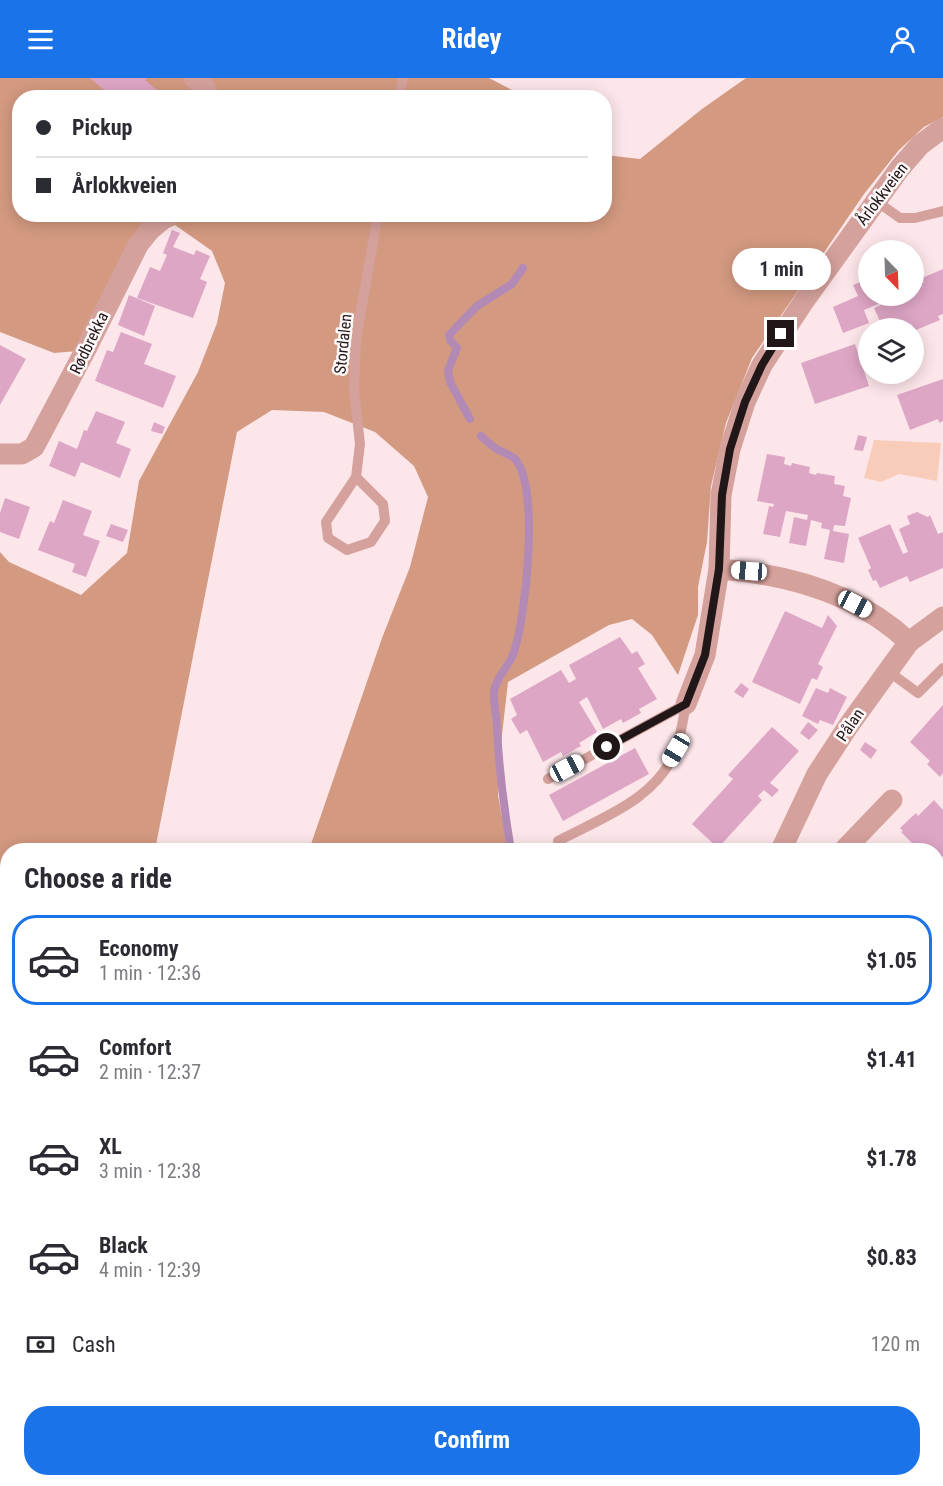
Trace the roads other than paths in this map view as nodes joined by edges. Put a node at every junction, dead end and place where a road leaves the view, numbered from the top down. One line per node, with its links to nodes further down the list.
1 (194, 78): 2 (street)
2 (206, 90)
3 (943, 128): 4 (street, Årlokkveien)
4 (876, 201): 5 (lane); 10 (street, Årlokkveien)
5 (943, 211)
6 (160, 222): 8 (street, Rødbrekka)
7 (377, 222): 9 (lane, Stordalen)
8 (0, 454)
9 (356, 477): 9 (lane, Stordalen)
10 (719, 569): 12 (street); 15 (street, Årlokkveien)
11 (943, 617): 12 (street, Pålan)
12 (909, 642): 14 (street, Pålan)
13 (943, 668): 14 (lane)
14 (888, 671): 19 (street, Pålan)
15 (686, 704): 16 (lane); 18 (lane)
16 (548, 779)
17 (892, 800): 20 (street)
18 (558, 841)
19 (784, 843)
20 (851, 843)

